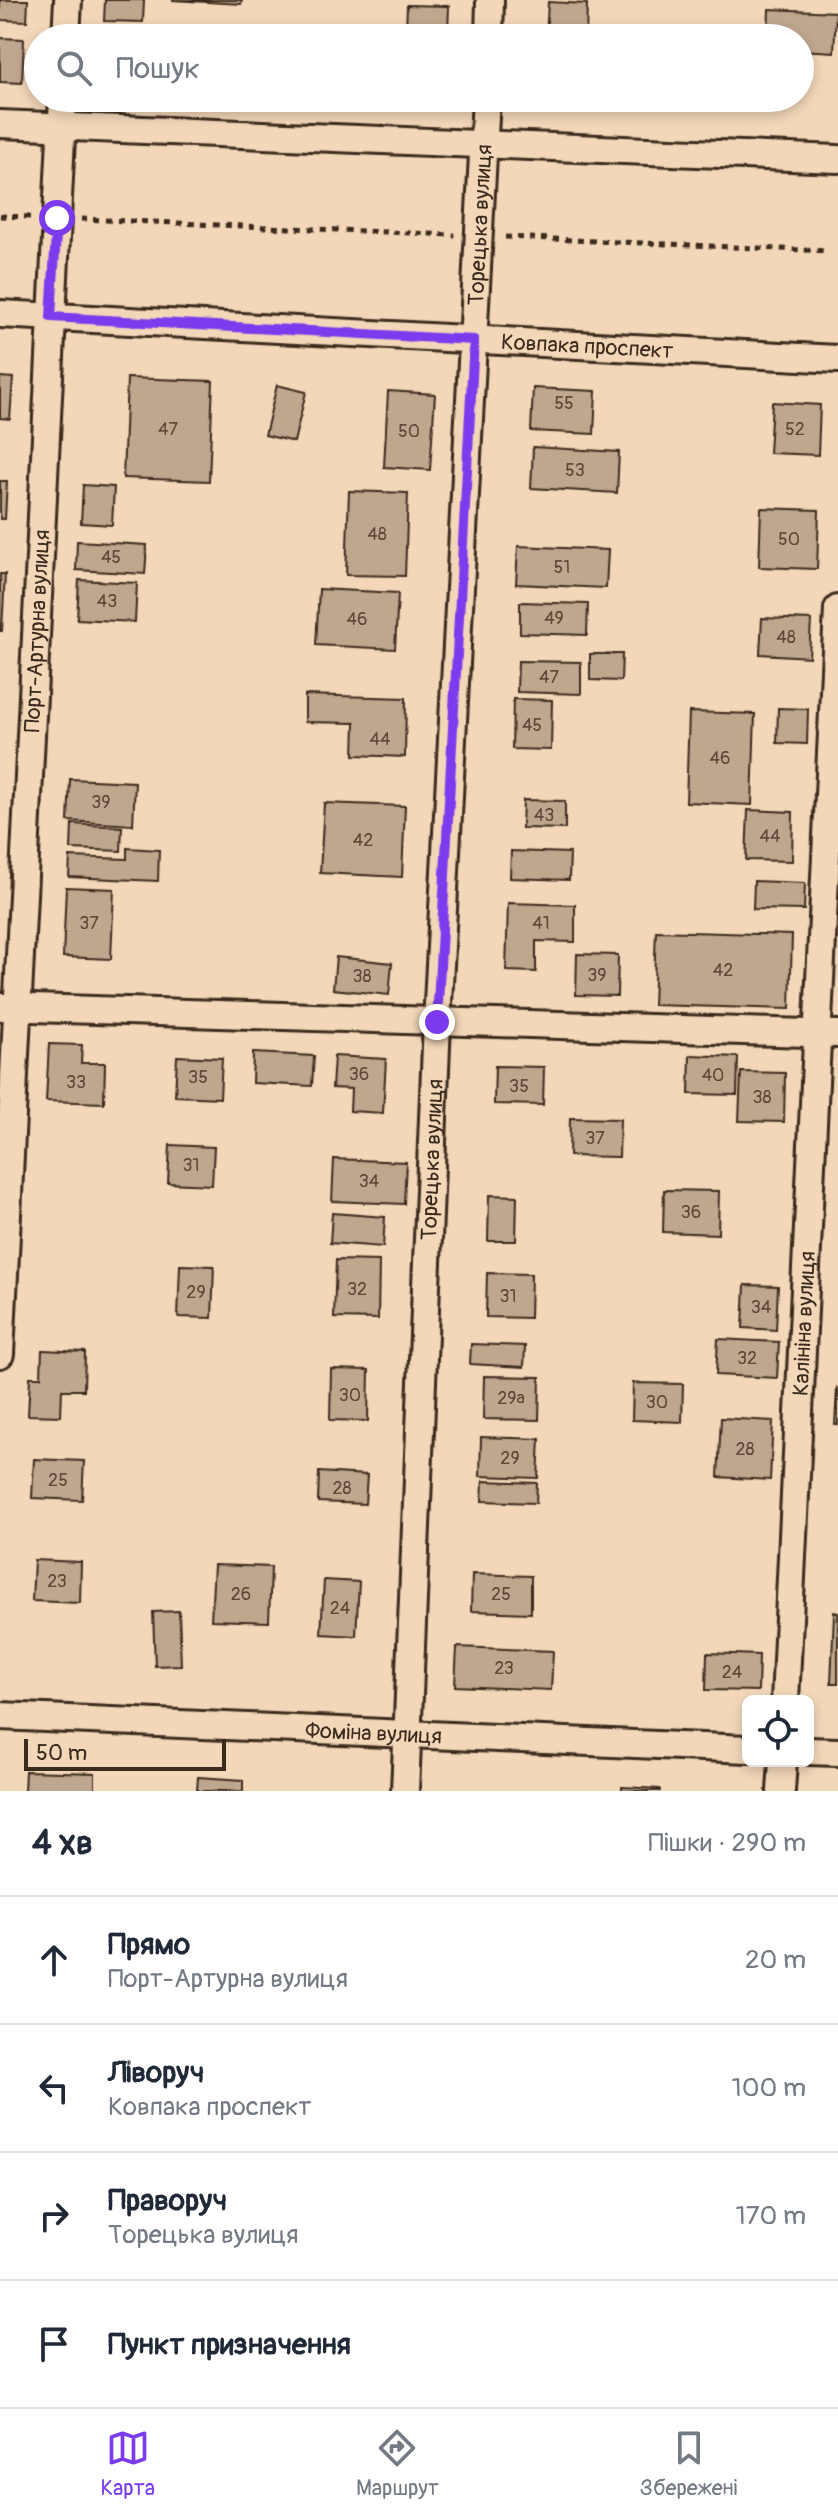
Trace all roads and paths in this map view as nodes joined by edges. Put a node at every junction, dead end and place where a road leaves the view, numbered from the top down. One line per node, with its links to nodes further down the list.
1 (68, 0): 3 (street)
2 (490, 0): 4 (street)
3 (67, 24)
4 (489, 24)
5 (63, 112): 8 (street, Порт-Артурна вулиця)
6 (485, 112): 9 (street, Торецька вулиця)
7 (0, 124): 8 (street)
8 (62, 127): 9 (street); 12 (street, Порт-Артурна вулиця)
9 (484, 146): 10 (street); 13 (street, Торецька вулиця)
10 (838, 159)
11 (0, 216): 12 (path)
12 (57, 218): 13 (path); 16 (street, Порт-Артурна вулиця)
13 (479, 236): 14 (path); 17 (street, Торецька вулиця)
14 (826, 251)
15 (0, 314): 16 (street, Ковпака проспект)
16 (51, 317): 17 (street, Ковпака проспект); 20 (street, Порт-Артурна вулиця)
17 (474, 340): 18 (street, Ковпака проспект); 21 (street, Торецька вулиця)
18 (838, 359)
19 (838, 609): 22 (street, Калініна вулиця)
20 (8, 1008): 21 (street); 23 (street, Порт-Артурна вулиця)
21 (437, 1022): 22 (street); 26 (street, Торецька вулиця)
22 (828, 1034): 24 (street, Калініна вулиця)
23 (0, 1354)
24 (785, 1695)
25 (0, 1716): 26 (street, Фоміна вулиця)
26 (407, 1734): 27 (street, Фоміна вулиця); 31 (street, Торецька вулиця)
27 (742, 1749)
28 (814, 1751): 29 (street)
29 (838, 1752)
30 (783, 1767): 32 (street)
31 (405, 1791)
32 (781, 1791)

